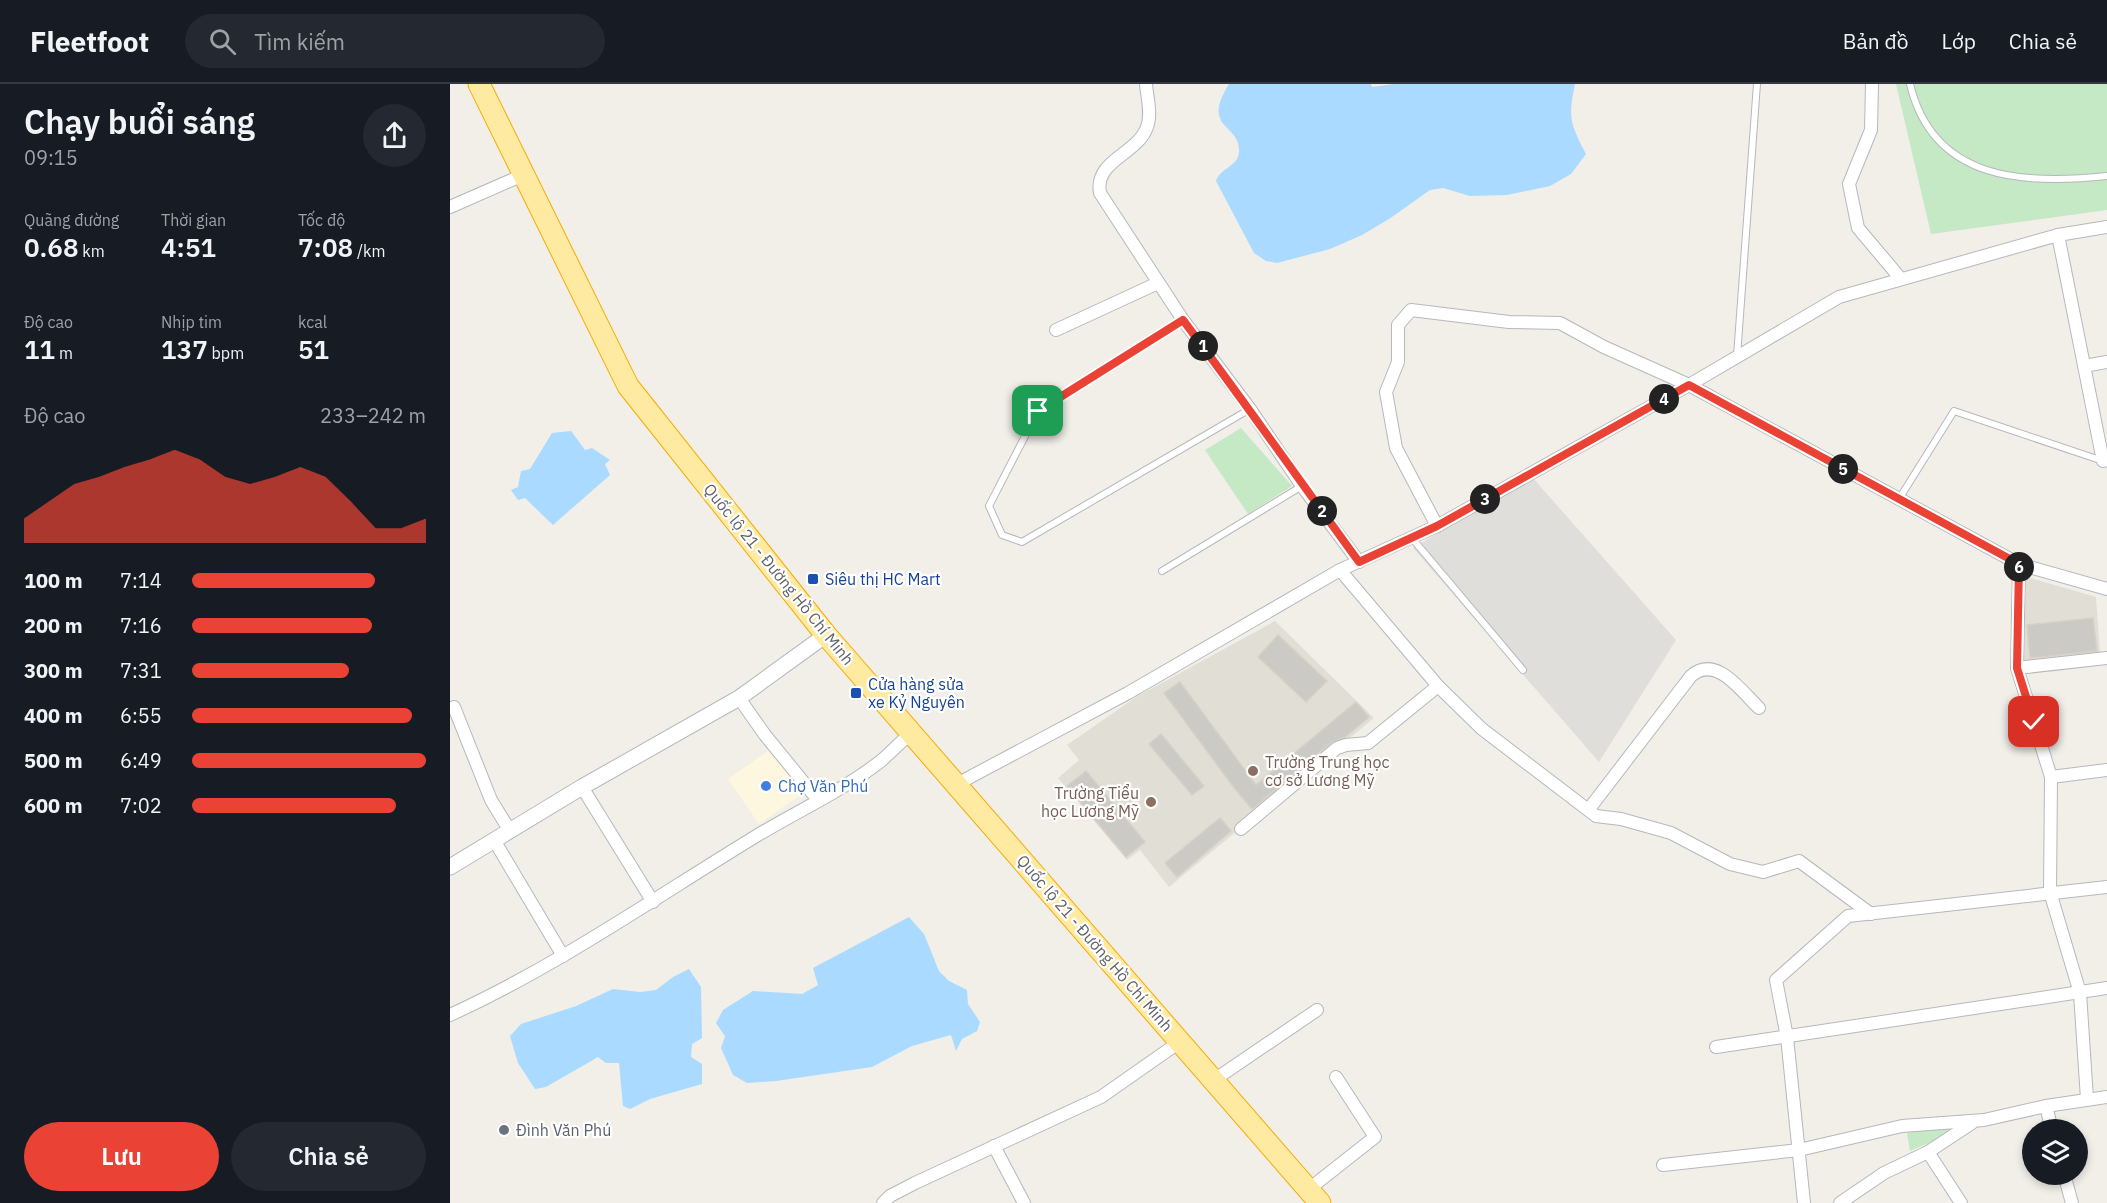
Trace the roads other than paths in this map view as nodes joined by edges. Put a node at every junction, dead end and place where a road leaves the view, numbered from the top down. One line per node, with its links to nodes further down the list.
1 (478, 84): 6 (highway, Quốc lộ 21 - Đường Hồ Chí Minh)
2 (1146, 84): 12 (street)
3 (1757, 84): 15 (lane)
4 (1872, 84): 11 (street)
5 (1910, 84): 7 (lane)
6 (523, 175): 8 (street); 30 (highway, Quốc lộ 21 - Đường Hồ Chí Minh)
7 (2107, 176)
8 (450, 207)
9 (2107, 227): 10 (street)
10 (2058, 235): 11 (street); 17 (street)
11 (1901, 279): 15 (street)
12 (1158, 283): 13 (street); 14 (street)
13 (1183, 320): 19 (street); 19 (lane)
14 (1056, 330)
15 (1737, 357): 18 (street)
16 (2107, 362): 17 (street)
17 (2084, 366): 20 (street)
18 (1689, 385): 22 (street); 23 (street); 23 (street)
19 (1250, 409): 21 (street)
20 (2105, 460): 22 (lane)
21 (1302, 486): 25 (street); 28 (lane)
22 (1899, 499): 26 (street)
23 (1437, 526): 24 (street)
24 (1411, 537): 25 (street); 33 (lane)
25 (1359, 562): 27 (street)
26 (2019, 564): 29 (street); 32 (street)
27 (1340, 570): 34 (street); 41 (street)
28 (1162, 571)
29 (2107, 589)
30 (826, 635): 35 (street); 38 (highway, Quốc lộ 21 - Đường Hồ Chí Minh)
31 (2107, 658): 32 (street)
32 (2017, 668): 40 (street)
33 (1523, 670)
34 (1438, 686): 44 (street); 45 (street)
35 (739, 698): 42 (street); 43 (street)
36 (454, 707): 46 (street)
37 (1759, 708): 44 (street)
38 (912, 732): 41 (highway, Quốc lộ 21 - Đường Hồ Chí Minh); 43 (street)
39 (2107, 770): 40 (street)
40 (2051, 777): 50 (street)
41 (957, 784): 59 (highway, Quốc lộ 21 - Đường Hồ Chí Minh)
42 (582, 787): 46 (street); 51 (street)
43 (818, 800): 51 (street)
44 (1589, 809): 52 (street)
45 (1241, 829)
46 (510, 831): 47 (street)
47 (494, 840): 48 (street); 53 (street)
48 (450, 867)
49 (2107, 887): 50 (street)
50 (2050, 892): 52 (street); 55 (street)
51 (653, 902): 53 (street)
52 (1871, 914): 58 (street)
53 (563, 956): 57 (street)
54 (2107, 988): 55 (street)
55 (2080, 993): 58 (street); 64 (street)
56 (1317, 1010): 62 (street)
57 (450, 1015)
58 (1786, 1037): 60 (street); 69 (street)
59 (1181, 1041): 62 (highway, Quốc lộ 21 - Đường Hồ Chí Minh); 68 (street)
60 (1716, 1047)
61 (1336, 1077): 73 (street)
62 (1214, 1080): 73 (highway, Quốc lộ 21 - Đường Hồ Chí Minh)
63 (2107, 1097): 64 (street)
64 (2087, 1100): 65 (street)
65 (2046, 1106): 66 (street); 67 (street)
66 (2049, 1119)
67 (1974, 1122): 69 (street); 70 (street)
68 (994, 1146): 74 (street); 75 (street)
69 (1799, 1150): 71 (street); 76 (street)
70 (1928, 1152): 77 (street); 78 (street)
71 (1663, 1165)
72 (2067, 1185): 79 (street)
73 (1315, 1196)
74 (883, 1203)
75 (1024, 1203)
76 (1804, 1203)
77 (1840, 1203)
78 (1961, 1203)
79 (2072, 1203)

